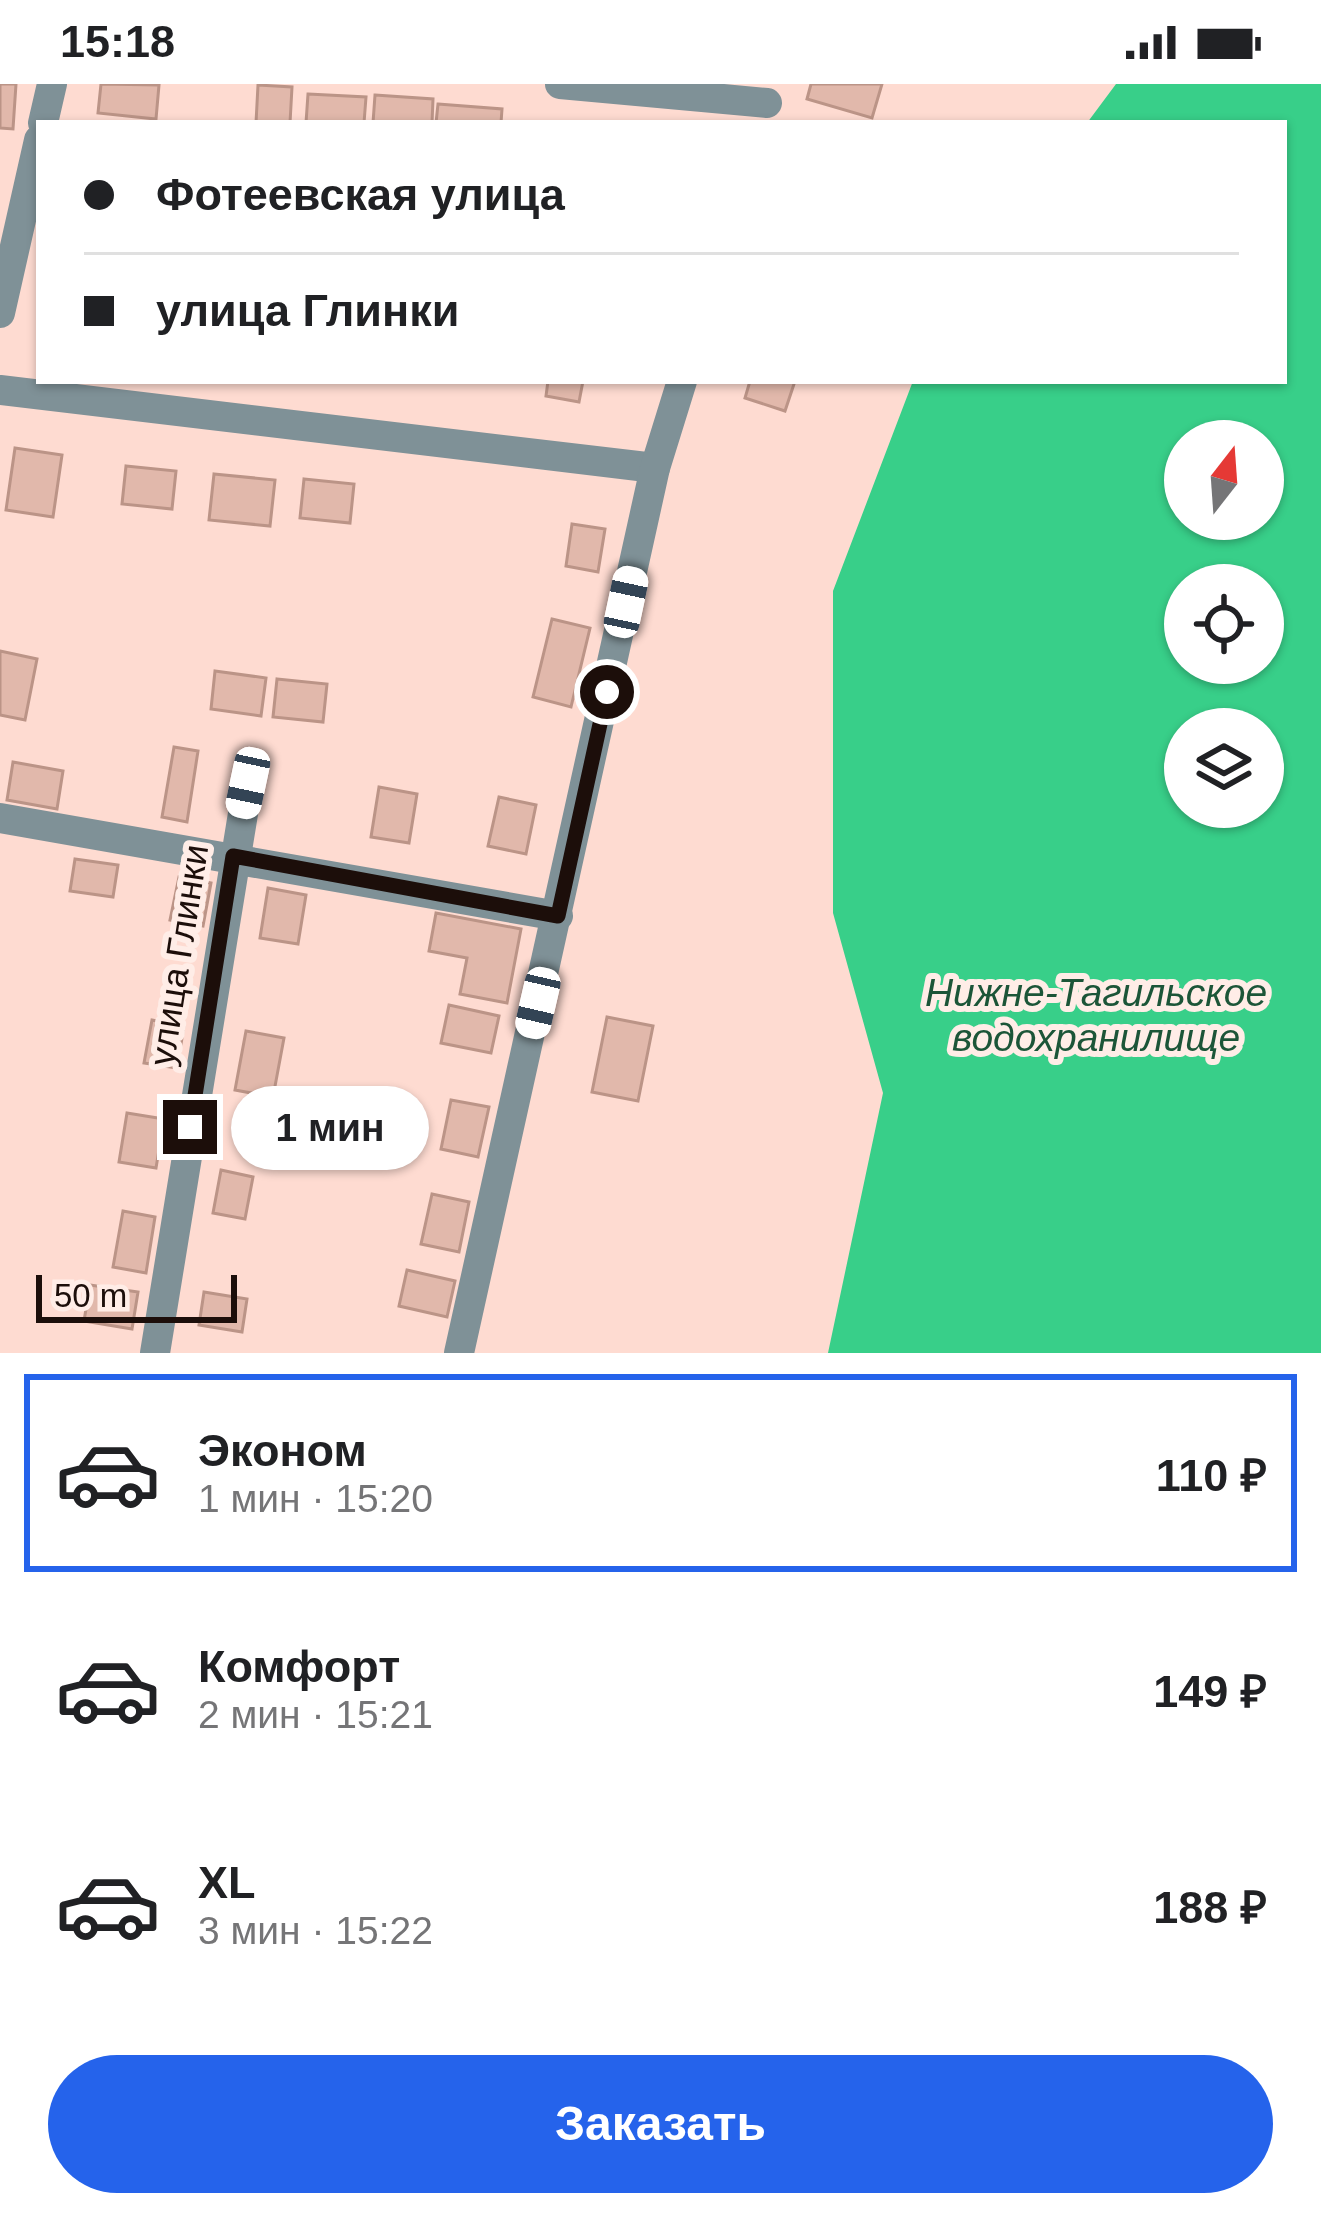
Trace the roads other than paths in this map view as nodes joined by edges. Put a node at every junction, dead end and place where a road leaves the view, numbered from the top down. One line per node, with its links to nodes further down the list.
1 (52, 84): 4 (street)
2 (560, 84): 3 (street)
3 (767, 104)
4 (44, 120)
5 (36, 153): 6 (street)
6 (0, 313)
7 (681, 384): 9 (street)
8 (0, 390): 9 (street)
9 (656, 468): 13 (street)
10 (248, 783): 12 (street, улица Глинки)
11 (0, 818): 12 (street)
12 (233, 856): 13 (street); 14 (street, улица Глинки)
13 (558, 916): 15 (street)
14 (155, 1353)
15 (459, 1353)

